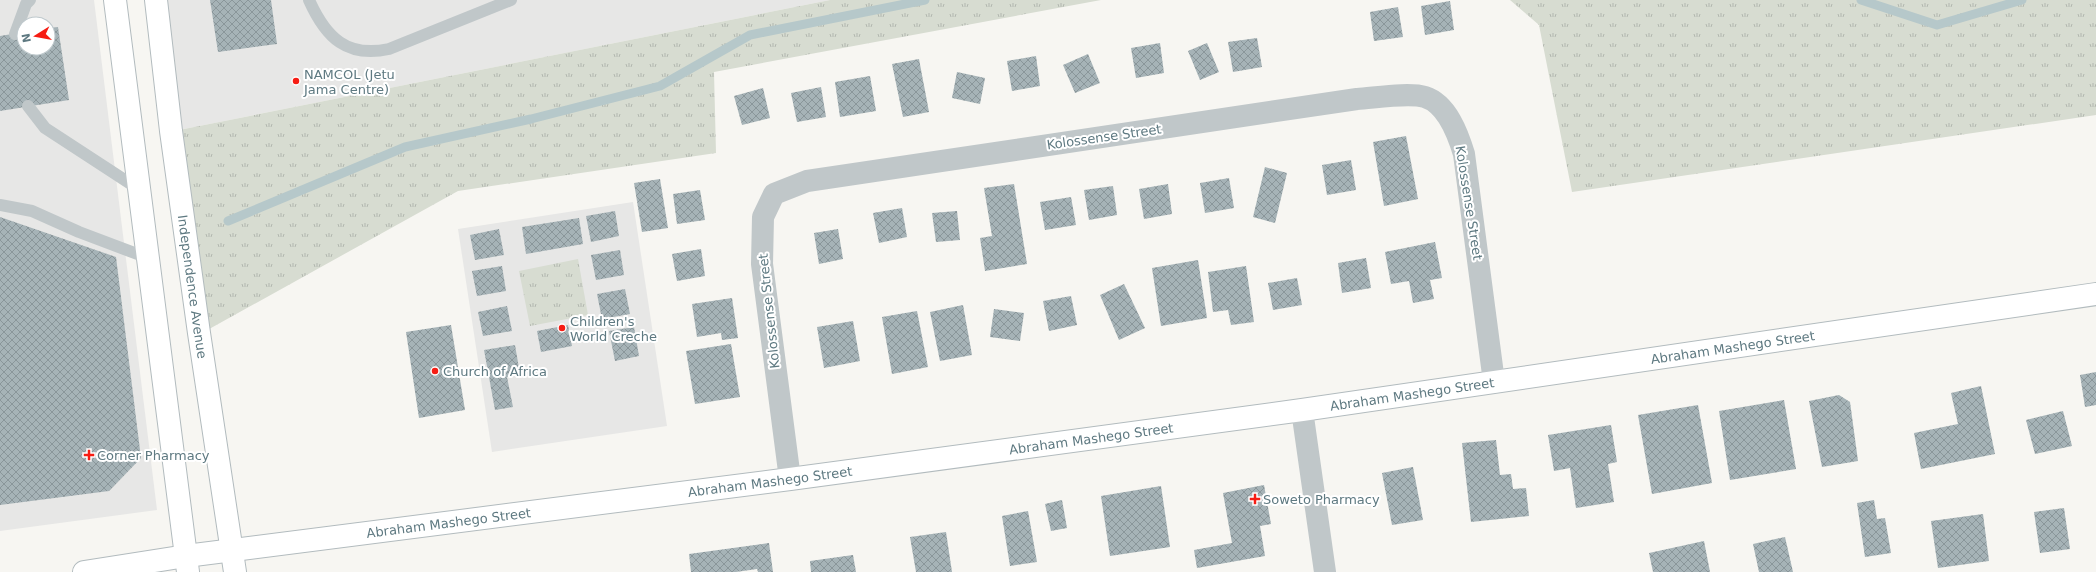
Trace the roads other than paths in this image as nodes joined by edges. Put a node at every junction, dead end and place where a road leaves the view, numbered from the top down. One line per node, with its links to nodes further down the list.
1 (30, 0): 6 (lane)
2 (115, 0): 8 (main road)
3 (156, 0): 15 (main road, Independence Avenue)
4 (309, 0): 5 (lane)
5 (511, 0)
6 (15, 34)
7 (28, 106): 8 (lane)
8 (140, 190): 10 (main road)
9 (0, 205): 10 (lane)
10 (148, 258): 16 (main road)
11 (2096, 294): 12 (main road, Abraham Mashego Street)
12 (1494, 382): 13 (main road, Abraham Mashego Street); 14 (street, Kolossense Street)
13 (1302, 410): 14 (main road, Abraham Mashego Street); 19 (street)
14 (790, 479): 15 (main road, Abraham Mashego Street)
15 (232, 551): 16 (main road, Abraham Mashego Street); 18 (main road, Independence Avenue)
16 (187, 564): 17 (main road, Abraham Mashego Street)
17 (84, 572)
18 (235, 572)
19 (1325, 572)

